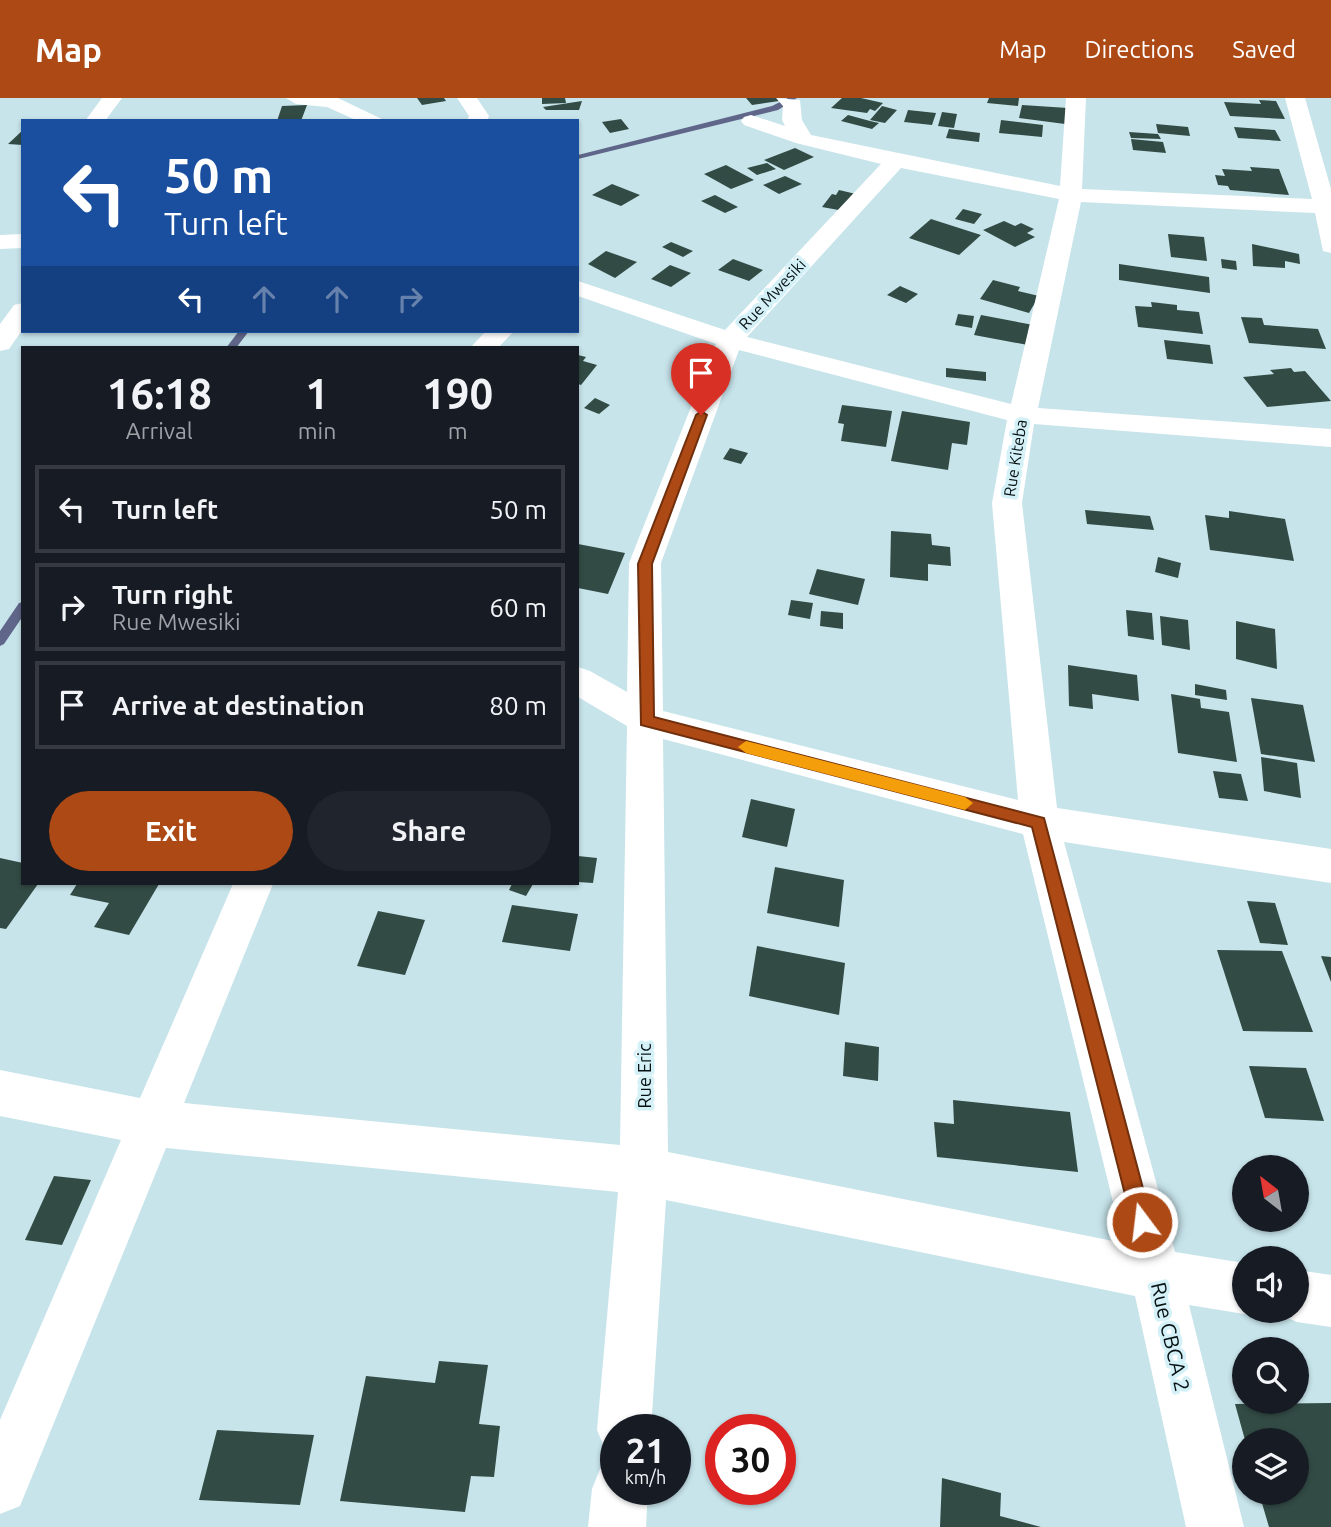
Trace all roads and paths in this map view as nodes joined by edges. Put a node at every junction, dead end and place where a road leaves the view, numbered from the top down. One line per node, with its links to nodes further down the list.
1 (112, 98): 9 (street)
2 (296, 98): 6 (street)
3 (467, 98): 8 (street)
4 (1076, 98): 14 (street, Rue Kiteba)
5 (1295, 98): 15 (street)
6 (330, 100): 10 (street)
7 (790, 101): 12 (street)
8 (478, 118)
9 (96, 119)
10 (372, 119)
11 (751, 121): 12 (street)
12 (803, 139): 13 (street)
13 (896, 161): 14 (street); 22 (street, Rue Mwesiki)
14 (1071, 195): 15 (street); 25 (street, Rue Kiteba)
15 (1328, 207): 18 (street)
16 (21, 241): 17 (street)
17 (0, 242)
18 (1331, 246)
19 (579, 288): 22 (street)
20 (21, 313): 23 (street)
21 (499, 333): 24 (street)
22 (730, 340): 25 (street); 28 (street, Rue Mwesiki)
23 (0, 343)
24 (485, 346)
25 (1022, 415): 26 (street); 29 (street, Rue Kiteba)
26 (1331, 438)
27 (579, 681): 28 (street)
28 (647, 721): 29 (street); 34 (street, Rue Eric)
29 (1039, 822): 30 (street); 35 (street, Rue CBCA 2)
30 (1331, 866)
31 (253, 885): 33 (street)
32 (0, 1093): 33 (street)
33 (151, 1123): 34 (street); 40 (street)
34 (644, 1171): 35 (street); 39 (street, Rue Eric)
35 (1156, 1275): 36 (street); 43 (street, Rue CBCA 2)
36 (1232, 1286)
37 (1309, 1298): 38 (street)
38 (1331, 1301)
39 (625, 1414)
40 (0, 1486)
41 (619, 1505): 42 (street)
42 (617, 1527)
43 (1214, 1527)

